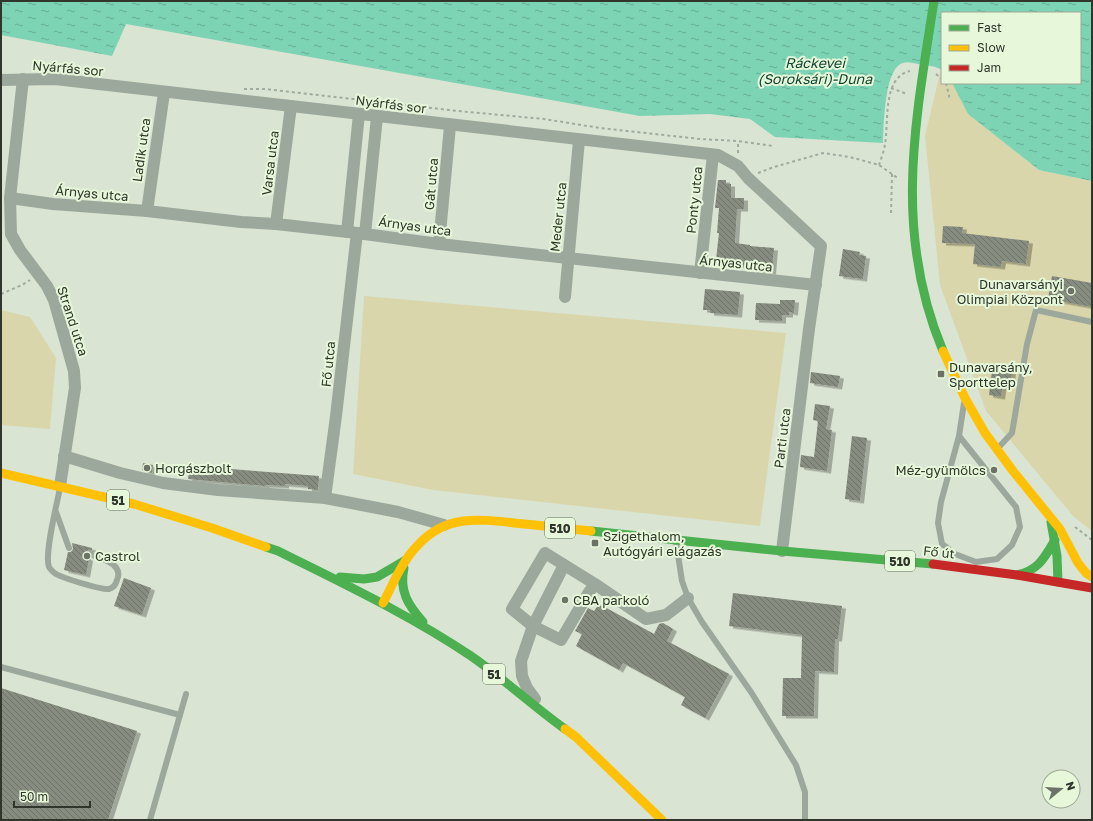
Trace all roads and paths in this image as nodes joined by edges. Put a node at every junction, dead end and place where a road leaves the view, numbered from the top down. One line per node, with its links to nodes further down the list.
1 (934, 1): 35 (main road)
2 (912, 71): 6 (path)
3 (23, 79): 4 (street, Nyárfás sor); 8 (street, Nyárfás sor); 22 (street, Strand utca)
4 (1, 80)
5 (946, 84): 10 (path)
6 (891, 88): 9 (path); 18 (path)
7 (243, 89): 16 (path)
8 (164, 93): 11 (street, Nyárfás sor); 23 (street, Ladik utca)
9 (910, 95)
10 (950, 100)
11 (291, 106): 12 (street, Nyárfás sor); 25 (street, Varsa utca)
12 (360, 114): 13 (street, Nyárfás sor); 26 (street, Fő utca)
13 (377, 117): 14 (street, Nyárfás sor); 26 (street, Fő utca)
14 (450, 126): 15 (street, Nyárfás sor); 27 (street, Gát utca)
15 (579, 140): 17 (street, Nyárfás sor); 28 (street, Meder utca)
16 (773, 146)
17 (713, 155): 20 (street, Nyárfás sor); 29 (street, Ponty utca)
18 (879, 165): 19 (path); 20 (path)
19 (892, 174): 21 (path); 24 (path)
20 (748, 178): 31 (street, Nyárfás sor)
21 (901, 182)
22 (10, 198): 23 (street, Árnyas utca); 30 (street, Strand utca)
23 (147, 211): 25 (street, Árnyas utca)
24 (890, 213)
25 (276, 224): 26 (street, Árnyas utca)
26 (356, 233): 27 (street, Árnyas utca); 41 (street, Fő utca)
27 (439, 244): 28 (street, Árnyas utca)
28 (568, 258): 29 (street, Árnyas utca); 33 (street, Meder utca)
29 (700, 273): 31 (street, Árnyas utca)
30 (38, 275): 32 (path); 38 (street, Strand utca)
31 (816, 285): 49 (street, Parti utca)
32 (1, 294)
33 (564, 297)
34 (1092, 322): 37 (lane)
35 (965, 398): 36 (lane); 37 (main road)
36 (959, 436): 36 (lane)
37 (997, 449): 43 (main road)
38 (64, 456): 40 (street, Strand utca); 41 (street)
39 (1, 473): 40 (main road, 51)
40 (60, 486): 42 (lane); 54 (main road, 51)
41 (325, 498): 44 (street)
42 (55, 511): 48 (lane); 50 (lane)
43 (1050, 518): 46 (main road); 47 (main road)
44 (444, 525): 45 (main road, 510); 51 (main road, 510)
45 (676, 540): 49 (main road, 510); 59 (lane)
46 (1055, 540): 53 (main road); 56 (main road)
47 (1070, 545): 55 (main road); 56 (main road)
48 (69, 548)
49 (782, 551): 53 (main road, Fő út / 510)
50 (90, 554)
51 (406, 560): 54 (main road); 60 (main road, 510); 62 (main road)
52 (564, 565): 57 (street); 61 (street); 61 (street)
53 (1017, 574): 56 (main road, Fő út / 510)
54 (328, 576): 60 (main road, 51)
55 (1092, 577)
56 (1058, 582): 58 (main road, Fő út / 510)
57 (595, 584): 59 (street); 61 (street)
58 (1092, 588)
59 (688, 598): 69 (lane)
60 (383, 603): 62 (main road, 51)
61 (533, 626): 66 (street)
62 (437, 636): 66 (main road, 51)
63 (1, 666): 65 (lane)
64 (186, 694): 65 (lane)
65 (180, 715): 67 (lane)
66 (548, 717): 68 (main road, 51)
67 (150, 820)
68 (662, 820)
69 (805, 820)

